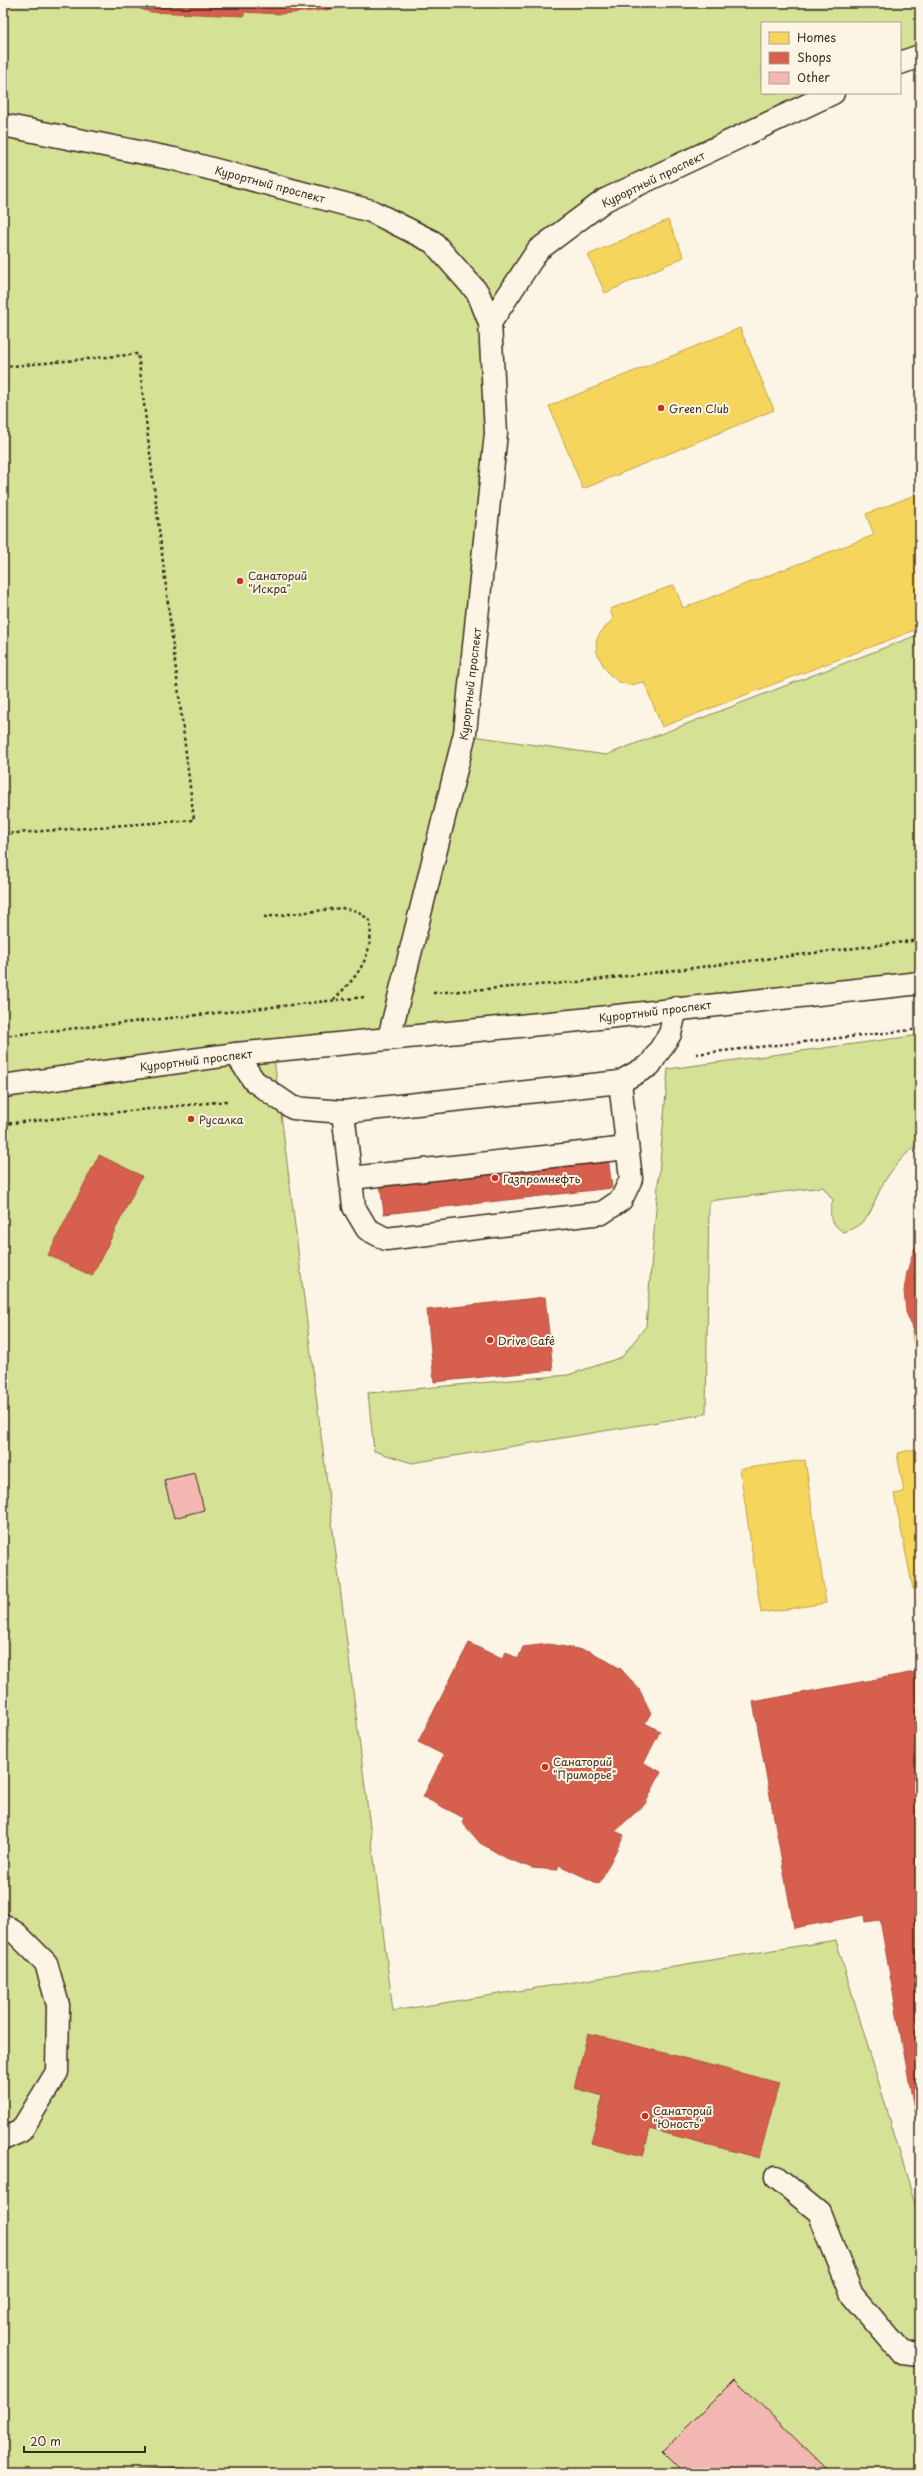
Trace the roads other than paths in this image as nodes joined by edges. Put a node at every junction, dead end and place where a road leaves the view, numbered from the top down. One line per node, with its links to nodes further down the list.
1 (920, 56): 2 (street)
2 (901, 63)
3 (831, 94): 5 (street, Курортный проспект)
4 (3, 125): 5 (street, Курортный проспект)
5 (490, 323): 8 (street, Курортный проспект)
6 (920, 983): 7 (street, Курортный проспект)
7 (676, 1008): 8 (street, Курортный проспект); 10 (street)
8 (389, 1038): 9 (street, Курортный проспект)
9 (236, 1054): 11 (street, Курортный проспект); 12 (street)
10 (620, 1082): 12 (street); 13 (street)
11 (3, 1086)
12 (343, 1112): 14 (street)
13 (627, 1148): 14 (street); 14 (street)
14 (351, 1178)
15 (3, 1925): 16 (street)
16 (3, 2139)
17 (776, 2177): 18 (street)
18 (920, 2355)

